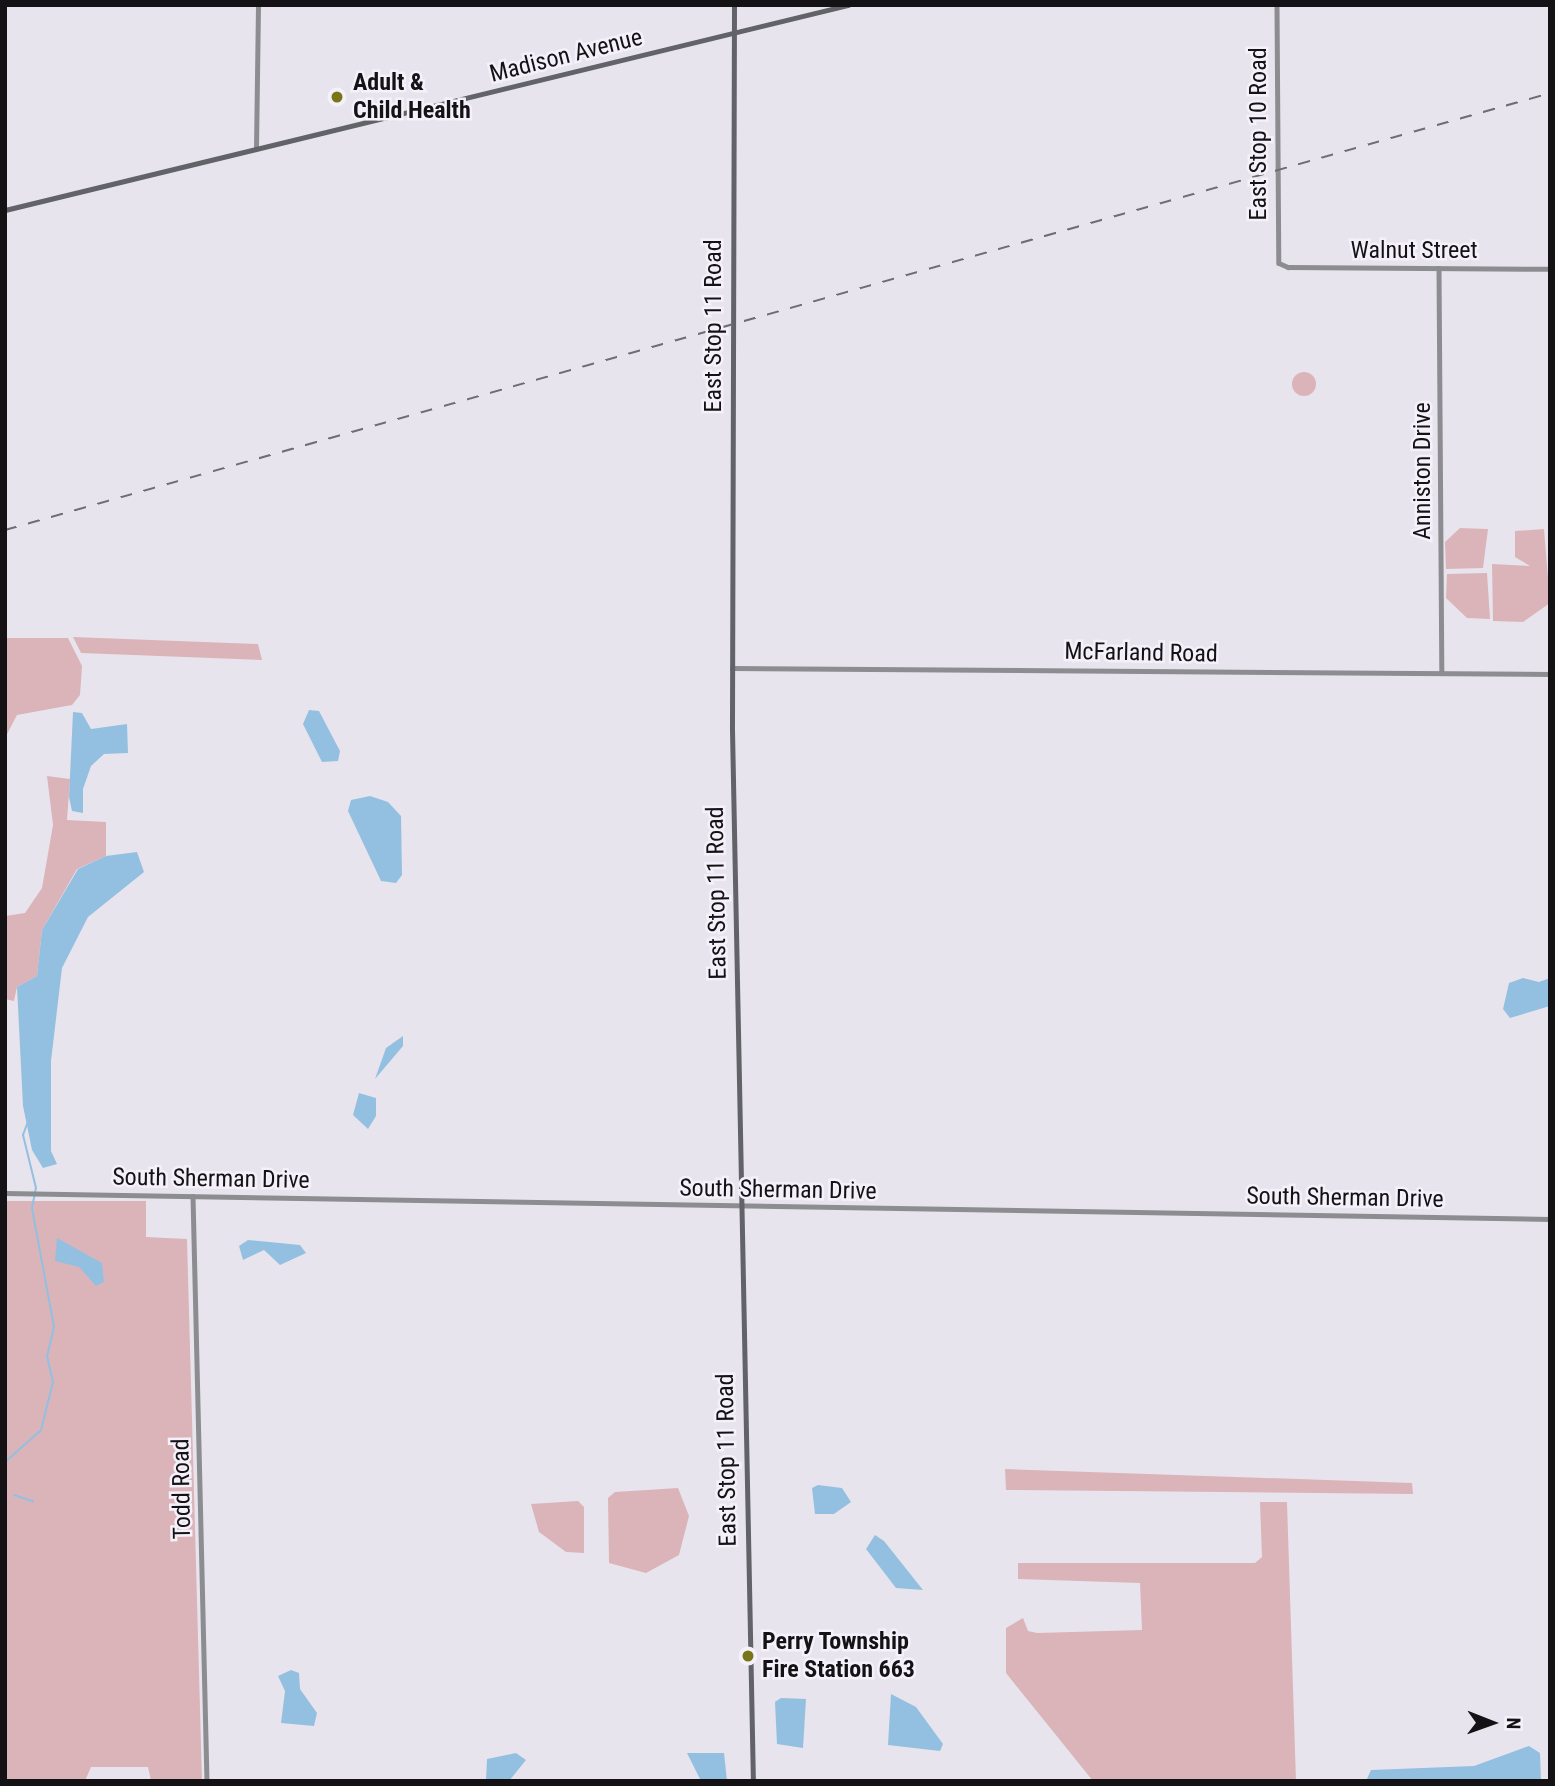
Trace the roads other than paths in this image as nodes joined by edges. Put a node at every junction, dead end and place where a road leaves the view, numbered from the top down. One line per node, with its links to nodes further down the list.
1 (258, 5): 6 (street)
2 (734, 5): 5 (main road, East Stop 11 Road)
3 (848, 5): 5 (main road, Madison Avenue)
4 (1277, 5): 8 (street, East Stop 10 Road)
5 (733, 33): 6 (main road, Madison Avenue); 11 (main road, East Stop 11 Road)
6 (256, 149): 7 (main road, Madison Avenue)
7 (5, 210)
8 (1279, 263): 9 (street, Walnut Street)
9 (1440, 268): 10 (street, Walnut Street); 12 (street, Anniston Drive)
10 (1550, 269)
11 (732, 668): 12 (street, McFarland Road); 16 (main road, East Stop 11 Road)
12 (1442, 673): 13 (street, McFarland Road)
13 (1550, 674)
14 (5, 1192): 15 (street, South Sherman Drive)
15 (193, 1196): 16 (street, South Sherman Drive); 18 (street, Todd Road)
16 (738, 1208): 17 (street, South Sherman Drive); 19 (main road, East Stop 11 Road)
17 (1550, 1219)
18 (207, 1781)
19 (753, 1781)

